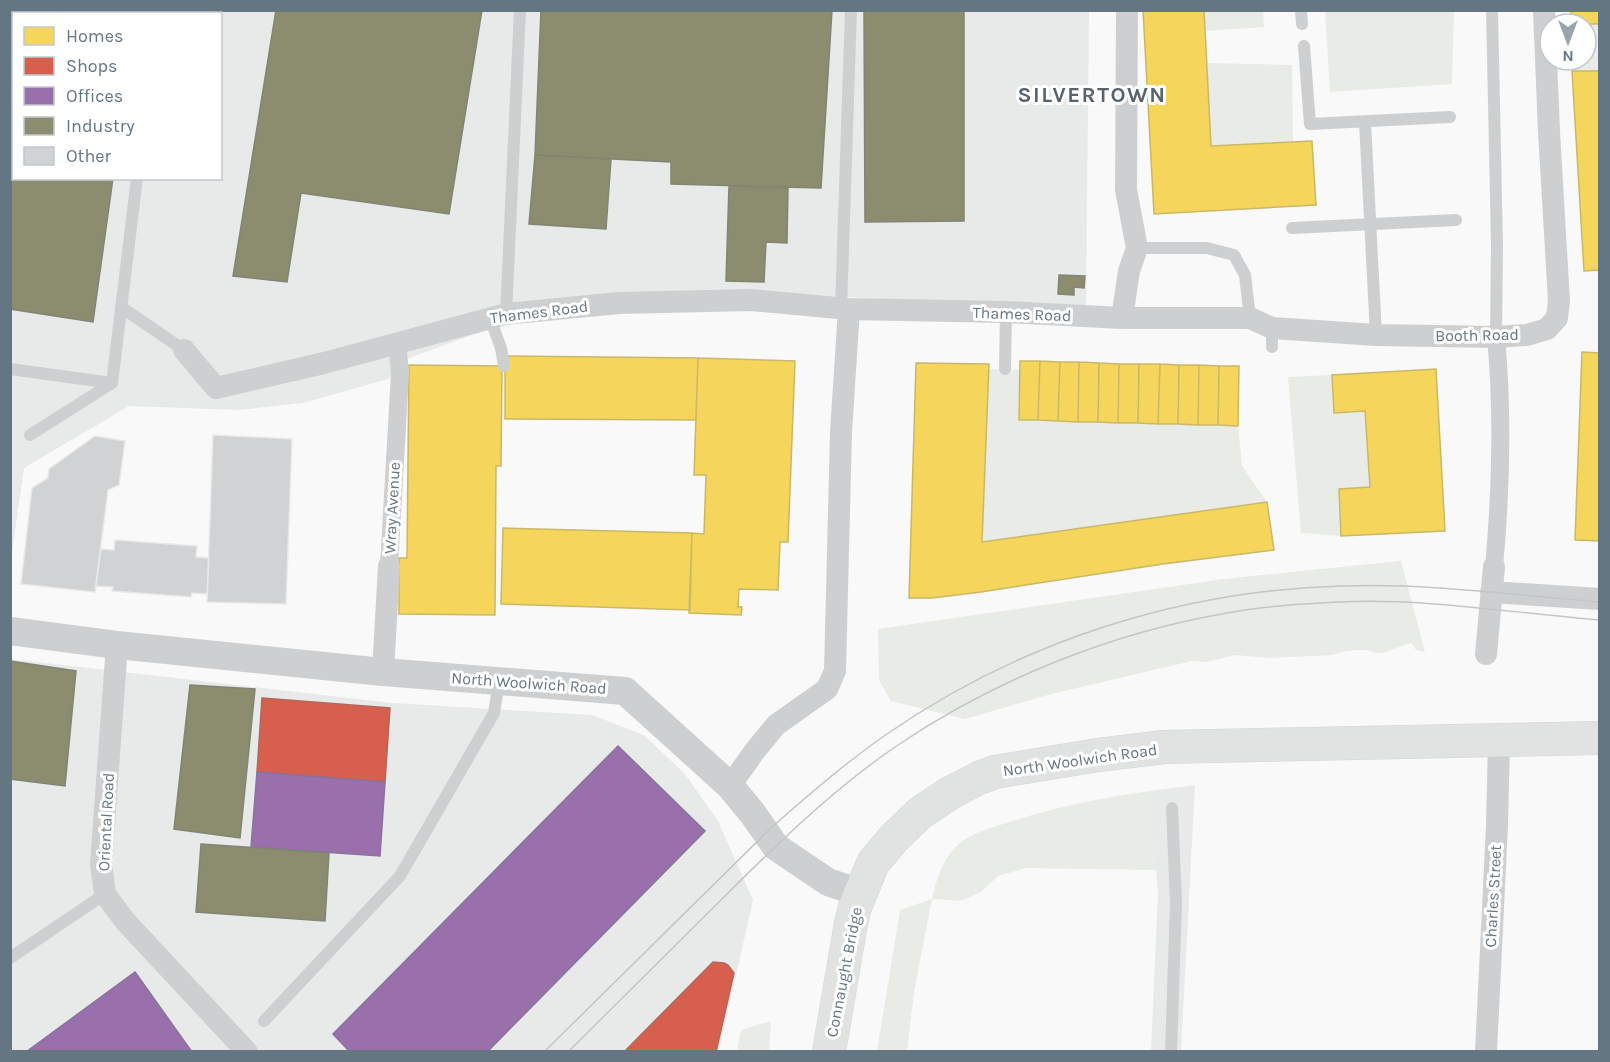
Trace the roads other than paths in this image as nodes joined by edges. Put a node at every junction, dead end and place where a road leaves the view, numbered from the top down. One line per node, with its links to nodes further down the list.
1 (520, 10): 19 (lane)
2 (851, 10): 17 (lane)
3 (1127, 10): 15 (street)
4 (1301, 10): 6 (lane)
5 (1492, 10): 23 (lane)
6 (1302, 24)
7 (1304, 46): 10 (lane)
8 (1548, 72): 23 (street, Booth Road)
9 (1450, 117): 10 (lane)
10 (1365, 122): 13 (lane)
11 (136, 180): 16 (lane)
12 (1456, 220): 13 (lane)
13 (1371, 225): 14 (lane); 22 (lane)
14 (1293, 228)
15 (1137, 248): 20 (street); 21 (lane)
16 (121, 307): 25 (lane); 29 (lane)
17 (845, 308): 18 (street, Thames Road); 19 (street, Thames Road); 42 (street)
18 (1006, 312): 20 (street, Thames Road); 28 (lane)
19 (498, 316): 24 (street, Thames Road); 26 (lane)
20 (1122, 318): 21 (street, Booth Road)
21 (1250, 318): 22 (street, Booth Road)
22 (1376, 334): 23 (street, Booth Road)
23 (1496, 338): 32 (street)
24 (396, 343): 25 (street, Thames Road); 31 (street, Wray Avenue)
25 (184, 350)
26 (504, 366)
27 (10, 369): 29 (lane)
28 (1005, 369)
29 (111, 383): 30 (lane)
30 (30, 435)
31 (389, 566): 38 (street, Wray Avenue)
32 (1494, 567): 33 (street)
33 (1491, 592): 34 (street); 37 (street)
34 (1599, 599)
35 (10, 631): 36 (street, North Woolwich Road)
36 (117, 645): 38 (street, North Woolwich Road); 45 (street, Oriental Road)
37 (1486, 654)
38 (383, 672): 39 (street, North Woolwich Road)
39 (500, 680): 42 (street, North Woolwich Road); 47 (lane)
40 (1599, 738): 41 (main road, North Woolwich Road)
41 (1499, 741): 44 (main road, North Woolwich Road); 51 (street, Charles Street)
42 (730, 786): 44 (street, North Woolwich Road)
43 (1172, 808): 50 (lane)
44 (860, 893): 49 (main road, Connaught Bridge)
45 (105, 894): 46 (lane); 48 (street, Oriental Road)
46 (10, 958)
47 (264, 1021)
48 (247, 1052)
49 (830, 1052)
50 (1171, 1052)
51 (1486, 1052)

